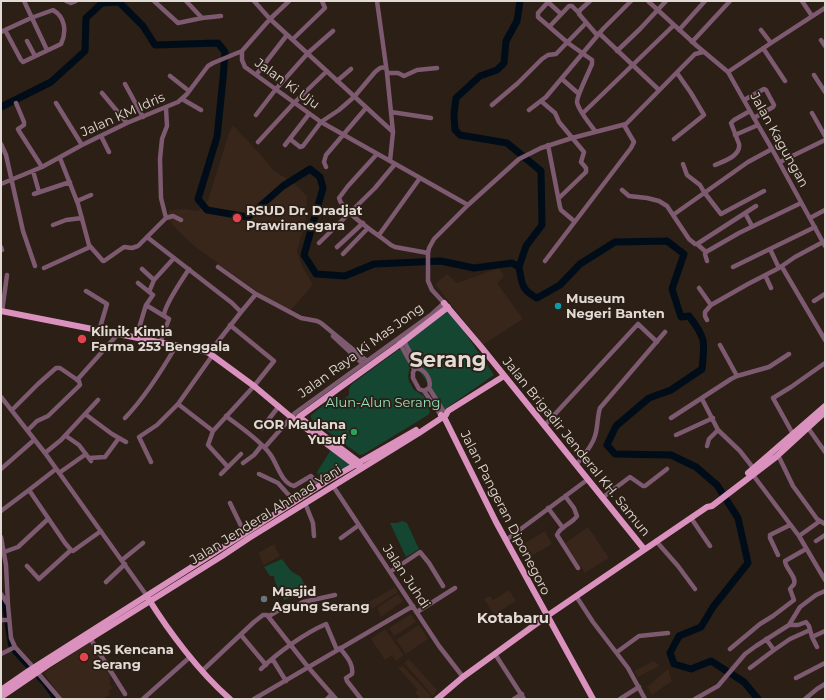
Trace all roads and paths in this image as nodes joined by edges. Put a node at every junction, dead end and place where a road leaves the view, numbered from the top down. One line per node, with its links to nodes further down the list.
1 (24, 1): 24 (street)
2 (66, 1): 3 (street)
3 (76, 1)
4 (154, 1): 25 (street)
5 (186, 1): 25 (street)
6 (254, 1): 26 (street)
7 (288, 1): 26 (street, Jalan Ki Uju)
8 (322, 1): 36 (street)
9 (377, 1): 54 (street)
10 (590, 1): 20 (street)
11 (631, 1): 34 (street)
12 (648, 1): 19 (street, Jalan Kagungan)
13 (666, 1): 19 (street)
14 (706, 1): 30 (street)
15 (730, 1): 39 (street)
16 (802, 1): 23 (street)
17 (548, 2): 21 (street); 29 (street)
18 (825, 9): 23 (street)
19 (657, 10): 28 (street, Jalan Kagungan); 46 (street)
20 (579, 12): 21 (street); 27 (street)
21 (561, 14): 29 (street)
22 (221, 16): 25 (street)
23 (812, 16): 41 (street)
24 (31, 18): 32 (street); 44 (street); 44 (street)
25 (202, 18)
26 (270, 19): 35 (street); 45 (street, Jalan Ki Uju)
27 (586, 23): 34 (street); 40 (street)
28 (674, 25): 30 (street, Jalan Kagungan); 51 (street)
29 (550, 26): 40 (street)
30 (679, 30): 39 (street, Jalan Kagungan)
31 (761, 30): 41 (street)
32 (3, 31): 50 (street)
33 (333, 31): 49 (street)
34 (598, 34): 46 (street); 48 (street)
35 (287, 35): 36 (street); 58 (street)
36 (293, 40): 49 (street)
37 (820, 40): 42 (street)
38 (27, 41): 50 (street)
39 (692, 42): 47 (street, Jalan Kagungan)
40 (568, 43): 48 (street); 78 (street)
41 (771, 43): 43 (street)
42 (825, 46)
43 (762, 48): 56 (street); 63 (street)
44 (47, 50): 50 (street)
45 (242, 51): 58 (street, Jalan Ki Uju); 67 (street, Jalan KM Idris)
46 (617, 51): 51 (street)
47 (703, 52): 56 (street, Jalan Kagungan); 57 (street)
48 (583, 53): 61 (street); 70 (street)
49 (308, 54): 55 (street); 65 (street)
50 (35, 56)
51 (632, 66): 66 (street); 85 (street)
52 (437, 68): 54 (street)
53 (352, 69): 62 (street)
54 (387, 70): 71 (street); 84 (street)
55 (327, 71): 62 (street); 77 (street)
56 (728, 72): 73 (street, Jalan Kagungan)
57 (677, 73): 66 (street); 104 (street)
58 (256, 75): 65 (street, Jalan Ki Uju)
59 (814, 75): 68 (street)
60 (170, 76): 67 (street)
61 (562, 78): 70 (street); 74 (street)
62 (337, 81): 71 (street)
63 (785, 81)
64 (125, 84): 89 (street)
65 (276, 89): 77 (street, Jalan Ki Uju); 87 (street)
66 (659, 90): 94 (street)
67 (189, 91): 72 (street, Jalan KM Idris)
68 (825, 92)
69 (102, 93): 93 (street)
70 (579, 94): 85 (street)
71 (354, 97): 80 (street); 92 (street)
72 (182, 99): 79 (street, Jalan KM Idris); 81 (street)
73 (744, 100): 83 (street, Jalan Kagungan); 91 (street)
74 (541, 101): 82 (street); 102 (street)
75 (16, 103): 120 (street)
76 (56, 103): 108 (street)
77 (294, 103): 88 (street, Jalan Ki Uju); 106 (street)
78 (492, 105)
79 (166, 108): 89 (street, Jalan KM Idris); 141 (street)
80 (366, 108): 96 (street); 98 (street)
81 (201, 110)
82 (528, 110)
83 (750, 111): 91 (street, Jalan Kagungan); 99 (street)
84 (391, 112): 90 (street); 96 (street)
85 (582, 113): 97 (street)
86 (812, 113): 101 (street)
87 (256, 114)
88 (309, 114): 92 (street, Jalan Ki Uju); 103 (street)
89 (143, 117): 93 (street, Jalan KM Idris)
90 (431, 118)
91 (754, 118): 95 (street, Jalan Kagungan)
92 (321, 122): 98 (street, Jalan Ki Uju); 103 (street)
93 (127, 123): 100 (street, Jalan KM Idris)
94 (624, 125): 97 (street); 144 (street)
95 (758, 125): 99 (street); 111 (street, Jalan Kagungan)
96 (392, 132): 115 (street)
97 (595, 132): 102 (street)
98 (343, 135): 113 (street, Jalan Ki Uju); 121 (street)
99 (735, 135): 119 (street)
100 (101, 136): 108 (street, Jalan KM Idris); 112 (street)
101 (825, 136)
102 (572, 138): 110 (street); 131 (street)
103 (290, 139): 109 (street)
104 (674, 139)
105 (825, 140): 116 (street)
106 (258, 142)
107 (1, 144): 124 (street)
108 (82, 145): 114 (street, Jalan KM Idris)
109 (285, 145)
110 (548, 145): 131 (street); 134 (street)
111 (772, 149): 116 (street, Jalan Kagungan); 129 (street)
112 (109, 152)
113 (377, 154): 115 (street, Jalan Ki Uju); 137 (street)
114 (60, 158): 120 (street, Jalan KM Idris); 125 (street)
115 (390, 161): 117 (street, Jalan Ki Uju)
116 (780, 162): 133 (street, Jalan Kagungan)
117 (395, 164): 123 (street, Jalan Ki Uju); 137 (street)
118 (683, 164): 129 (street)
119 (715, 165)
120 (42, 167): 122 (street, Jalan KM Idris)
121 (326, 167)
122 (33, 171): 124 (street, Jalan KM Idris); 125 (street)
123 (420, 178): 134 (street, Jalan Ki Uju); 150 (street)
124 (12, 179): 126 (street, Jalan KM Idris); 164 (street)
125 (70, 182): 132 (street)
126 (1, 184)
127 (622, 190): 139 (street)
128 (764, 191): 129 (street)
129 (704, 192): 139 (street)
130 (91, 195): 132 (street)
131 (559, 198): 144 (street)
132 (77, 201): 140 (street)
133 (801, 203): 142 (street, Jalan Kagungan); 147 (street)
134 (468, 205): 160 (street)
135 (756, 206): 138 (street)
136 (825, 210): 142 (street)
137 (350, 213): 145 (street); 152 (street)
138 (745, 214): 147 (street); 153 (street)
139 (673, 215): 153 (street)
140 (82, 218): 146 (street); 155 (street)
141 (166, 218): 143 (street); 151 (street)
142 (810, 218): 148 (street, Jalan Kagungan)
143 (181, 220)
144 (574, 221): 162 (street)
145 (363, 224): 149 (street); 156 (street)
146 (53, 225)
147 (752, 226): 158 (street)
148 (815, 227): 154 (street, Jalan Kagungan); 157 (street)
149 (368, 228): 150 (street); 159 (street)
150 (379, 235): 160 (street)
151 (147, 237): 155 (street); 161 (street)
152 (319, 243)
153 (697, 244): 158 (street)
154 (824, 244): 167 (street)
155 (90, 247): 168 (street)
156 (337, 247)
157 (770, 249): 166 (street); 167 (street)
158 (706, 252): 163 (street)
159 (343, 254)
160 (428, 255): 183 (street)
161 (174, 258): 169 (street); 173 (street)
162 (546, 261)
163 (707, 261)
164 (35, 266)
165 (218, 267): 179 (street)
166 (732, 267)
167 (780, 267): 172 (street); 195 (street)
168 (44, 268)
169 (189, 269): 186 (street); 187 (street)
170 (142, 270): 173 (street)
171 (7, 275): 185 (street)
172 (765, 275): 176 (street); 184 (street)
173 (154, 280): 178 (street)
174 (138, 283): 178 (street)
175 (699, 288): 184 (street)
176 (771, 288)
177 (86, 291): 190 (street)
178 (149, 292): 182 (street)
179 (256, 294): 186 (street); 202 (street)
180 (825, 294): 181 (street)
181 (814, 301)
182 (146, 305): 187 (street); 193 (street)
183 (446, 305): 194 (main road); 205 (main road, Jalan Brigadir Jenderal KH. Samun)
184 (711, 305): 188 (street)
185 (2, 312): 190 (main road)
186 (241, 312): 189 (street)
187 (164, 315): 197 (street)
188 (707, 320)
189 (230, 325): 201 (street); 208 (street)
190 (99, 331): 192 (main road)
191 (666, 332): 196 (street)
192 (118, 334): 193 (main road); 207 (street)
193 (136, 338): 197 (main road)
194 (400, 340): 202 (street, Jalan Raya Ki Mas Jong); 204 (street); 212 (main road)
195 (825, 340)
196 (656, 342): 227 (street); 250 (street)
197 (160, 343): 199 (main road)
198 (720, 345): 206 (street)
199 (176, 346): 201 (main road); 224 (street)
200 (790, 354): 206 (street)
201 (211, 355): 208 (main road); 215 (street)
202 (365, 362): 212 (street, Jalan Raya Ki Mas Jong)
203 (825, 363): 233 (street)
204 (416, 368): 209 (street); 210 (street)
205 (504, 376): 221 (main road, Jalan Jenderal Ahmad Yani); 227 (main road, Jalan Brigadir Jenderal KH. Samun)
206 (737, 376): 213 (street)
207 (77, 380): 218 (street); 230 (street)
208 (254, 386): 216 (main road); 222 (street)
209 (429, 388): 210 (street); 221 (street)
210 (424, 391): 221 (street)
211 (1, 397): 218 (street)
212 (320, 398): 223 (street, Jalan Raya Ki Mas Jong); 236 (main road)
213 (702, 399): 225 (street); 226 (street)
214 (98, 400): 220 (street)
215 (178, 404): 232 (street); 247 (street)
216 (279, 406): 223 (main road); 229 (street)
217 (825, 406): 228 (main road)
218 (12, 410): 230 (street)
219 (825, 412): 228 (main road)
220 (85, 414): 235 (street); 237 (street)
221 (444, 415): 249 (main road, Jalan Jenderal Ahmad Yani); 252 (main road, Jalan Jenderal Ahmad Yani); 285 (main road, Jalan Pangeran Diponegoro)
222 (226, 416): 232 (street); 240 (street)
223 (292, 417): 236 (main road); 240 (street, Jalan Raya Ki Mas Jong)
224 (125, 418)
225 (671, 418)
226 (713, 418): 231 (street); 234 (street)
227 (544, 426): 250 (main road, Jalan Brigadir Jenderal KH. Samun)
228 (806, 426): 233 (main road); 242 (street); 245 (main road)
229 (262, 428)
230 (28, 430): 238 (street)
231 (718, 430): 241 (street); 256 (street)
232 (213, 432): 251 (street)
233 (793, 434): 256 (main road)
234 (676, 435)
235 (66, 436): 243 (street); 246 (street)
236 (321, 436): 249 (main road)
237 (119, 438): 239 (street); 246 (street)
238 (34, 440): 243 (street); 253 (street)
239 (126, 442)
240 (263, 446): 248 (street, Jalan Raya Ki Mas Jong); 260 (street)
241 (707, 446)
242 (825, 452)
243 (45, 453): 255 (street)
244 (241, 454): 251 (street)
245 (778, 455): 256 (main road); 273 (street)
246 (89, 458): 255 (street)
247 (152, 462)
248 (243, 463)
249 (357, 463): 252 (main road); 260 (main road, Jalan Jenderal Ahmad Yani)
250 (576, 465): 259 (main road, Jalan Brigadir Jenderal KH. Samun)
251 (228, 467): 257 (street)
252 (365, 467): 261 (main road, Jalan Jenderal Ahmad Yani)
253 (1, 469)
254 (667, 470): 264 (street)
255 (57, 471): 262 (street); 278 (street)
256 (754, 472): 271 (main road); 275 (street)
257 (221, 474)
258 (259, 474): 265 (street)
259 (587, 480): 263 (street); 264 (main road, Jalan Brigadir Jenderal KH. Samun)
260 (320, 486): 265 (main road, Jalan Jenderal Ahmad Yani)
261 (334, 486): 267 (main road, Jalan Jenderal Ahmad Yani); 276 (street, Jalan Juhdi)
262 (29, 490): 269 (street); 272 (street)
263 (565, 496): 268 (street); 277 (street)
264 (602, 498): 291 (main road, Jalan Brigadir Jenderal KH. Samun)
265 (295, 502): 270 (main road, Jalan Jenderal Ahmad Yani)
266 (230, 503): 279 (street)
267 (305, 503): 270 (main road, Jalan Jenderal Ahmad Yani); 281 (street)
268 (548, 508): 277 (street); 285 (street)
269 (1, 511)
270 (287, 511): 279 (main road, Jalan Jenderal Ahmad Yani); 308 (main road, Jalan Jenderal Ahmad Yani)
271 (691, 518): 286 (main road); 289 (street)
272 (48, 519): 292 (street); 293 (street)
273 (820, 521): 274 (street); 282 (street)
274 (825, 524)
275 (790, 525): 282 (street); 294 (street)
276 (359, 526): 284 (street); 298 (street, Jalan Juhdi)
277 (563, 528): 297 (street)
278 (101, 530): 292 (street); 295 (street)
279 (246, 534): 308 (main road, Jalan Jenderal Ahmad Yani)
280 (825, 535): 287 (street)
281 (314, 536)
282 (799, 536): 290 (street)
283 (1, 537): 293 (street)
284 (341, 538)
285 (506, 540): 315 (main road, Jalan Pangeran Diponegoro)
286 (656, 541): 291 (main road); 303 (street)
287 (816, 541)
288 (143, 544): 295 (street)
289 (710, 546)
290 (806, 548): 299 (street); 309 (street)
291 (644, 549): 307 (main road)
292 (71, 550): 296 (street)
293 (4, 552): 310 (street)
294 (778, 555)
295 (124, 562): 300 (street); 308 (street)
296 (27, 566)
297 (578, 568)
298 (390, 572): 301 (street); 311 (street, Jalan Juhdi)
299 (825, 580)
300 (106, 582)
301 (443, 586)
302 (455, 588): 313 (street)
303 (694, 589)
304 (825, 591): 312 (street)
305 (1, 594): 310 (street)
306 (335, 595): 314 (street)
307 (576, 596): 315 (main road); 331 (street)
308 (149, 599): 323 (main road, Jalan Jenderal Ahmad Yani); 334 (main road); 341 (main road, Jalan Jenderal Ahmad Yani)
309 (794, 600): 312 (street); 329 (street)
310 (8, 604): 316 (street)
311 (413, 606): 313 (street, Jalan Juhdi); 328 (street)
312 (800, 607): 317 (street)
313 (416, 612): 343 (street, Jalan Juhdi)
314 (269, 616): 321 (street); 325 (street)
315 (547, 616): 333 (main road); 362 (main road, Jalan Pangeran Diponegoro)
316 (5, 620): 327 (street)
317 (789, 625): 318 (street); 324 (street)
318 (810, 630): 322 (street); 330 (street)
319 (825, 631): 322 (street)
320 (668, 633): 331 (street)
321 (241, 635): 337 (street); 342 (street)
322 (812, 637): 326 (street)
323 (90, 638): 341 (main road, Jalan Jenderal Ahmad Yani); 349 (street)
324 (766, 639): 330 (street); 365 (street)
325 (291, 645): 328 (street); 335 (street); 338 (street)
326 (817, 647)
327 (12, 648): 332 (street); 341 (street)
328 (338, 649): 338 (street); 359 (street)
329 (730, 649)
330 (774, 650): 339 (street)
331 (617, 652): 348 (street)
332 (1, 654)
333 (495, 654): 343 (main road); 352 (street)
334 (190, 657): 342 (main road); 354 (street)
335 (273, 660): 337 (street); 345 (street)
336 (825, 663): 344 (street)
337 (266, 664): 340 (street)
338 (308, 667): 345 (street); 350 (street)
339 (750, 668)
340 (261, 670)
341 (34, 671): 347 (main road, Jalan Jenderal Ahmad Yani); 351 (main road, Jalan Jenderal Ahmad Yani); 353 (street)
342 (202, 671): 355 (main road)
343 (463, 677): 360 (main road)
344 (796, 678)
345 (286, 681): 356 (street)
346 (825, 684): 366 (street)
347 (2, 687)
348 (639, 687): 363 (street); 364 (street)
349 (125, 694)
350 (332, 694): 357 (street); 358 (street)
351 (1, 697)
352 (523, 697): 361 (street)
353 (60, 699)
354 (143, 699)
355 (230, 699)
356 (254, 699)
357 (327, 699)
358 (336, 699)
359 (361, 699)
360 (437, 699)
361 (514, 699)
362 (592, 699)
363 (620, 699)
364 (645, 699)
365 (695, 699)
366 (805, 699)

